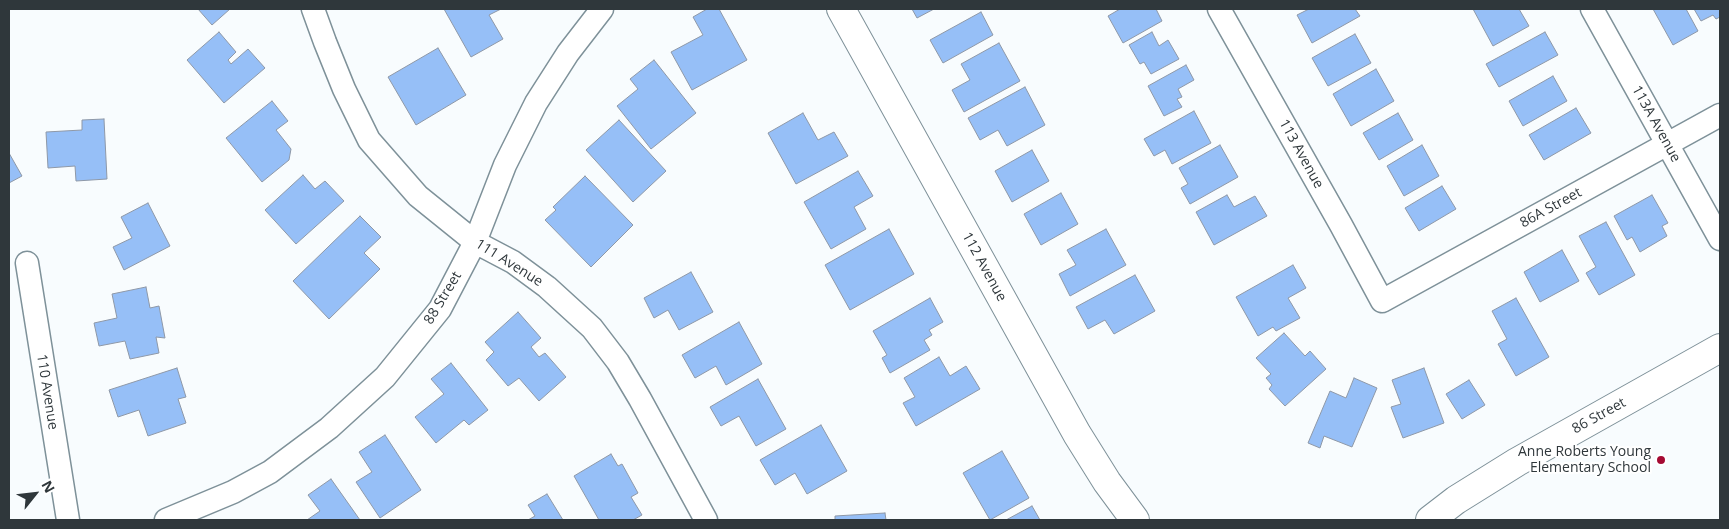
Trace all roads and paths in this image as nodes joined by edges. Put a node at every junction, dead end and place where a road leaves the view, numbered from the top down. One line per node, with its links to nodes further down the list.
1 (313, 9): 9 (street, 111 Avenue)
2 (602, 9): 9 (street, 88 Street)
3 (840, 9): 16 (street, 112 Avenue)
4 (1219, 9): 11 (street, 113 Avenue)
5 (1592, 9): 7 (street, 113A Avenue)
6 (1720, 115): 7 (street, 86A Street)
7 (1668, 144): 8 (street, 113A Avenue); 11 (street, 86A Street)
8 (1720, 239)
9 (475, 242): 14 (street, 88 Street); 15 (street, 111 Avenue)
10 (27, 263): 13 (street, 110 Avenue)
11 (1382, 300)
12 (1720, 348): 17 (street, 86 Street)
13 (68, 520)
14 (166, 520)
15 (706, 520)
16 (1135, 520)
17 (1430, 520)

